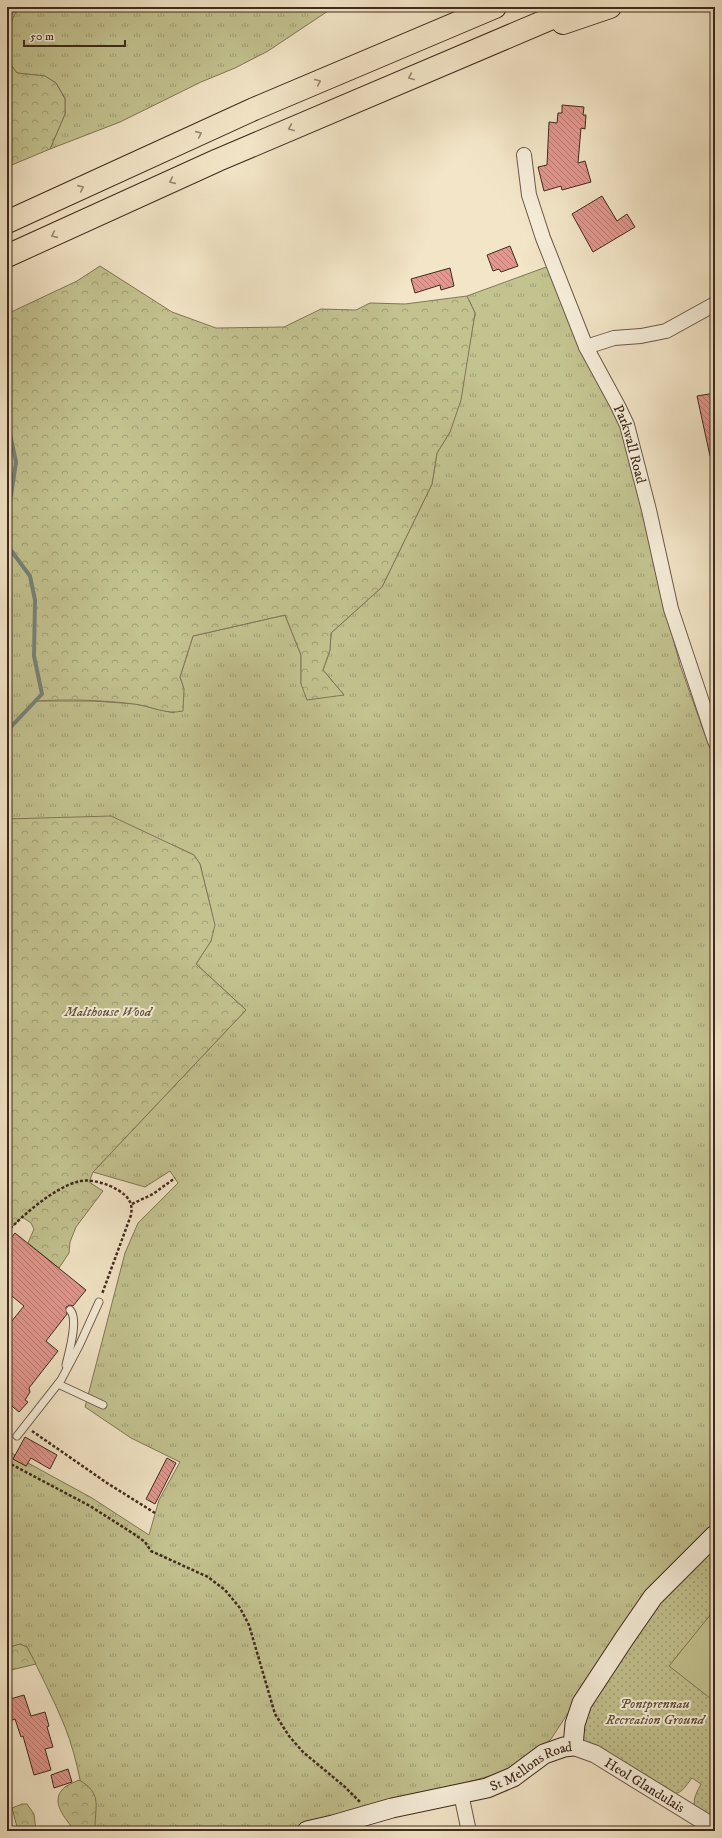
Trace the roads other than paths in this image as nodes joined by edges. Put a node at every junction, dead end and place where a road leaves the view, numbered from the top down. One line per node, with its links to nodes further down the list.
1 (484, 7): 5 (highway)
2 (495, 7): 5 (highway)
3 (578, 7): 6 (highway)
4 (610, 7): 6 (highway)
5 (435, 32): 8 (highway, one-way to 5)
6 (447, 62): 9 (highway, one-way to 9)
7 (524, 154): 11 (street, Parkwall Road)
8 (7, 222)
9 (7, 256)
10 (715, 304): 11 (street)
11 (586, 347): 12 (street, Parkwall Road)
12 (715, 742)
13 (99, 1302): 15 (lane)
14 (70, 1310): 15 (lane)
15 (64, 1374): 16 (lane)
16 (58, 1384): 17 (lane); 18 (lane)
17 (103, 1405)
18 (17, 1436)
19 (715, 1535): 20 (main road, St Mellons Road)
20 (572, 1746): 21 (main road, St Mellons Road); 23 (street, Heol Glandulais)
21 (461, 1794): 22 (main road, St Mellons Road); 25 (street)
22 (334, 1828): 24 (main road, St Mellons Road)
23 (715, 1828)
24 (307, 1831)
25 (467, 1831)

